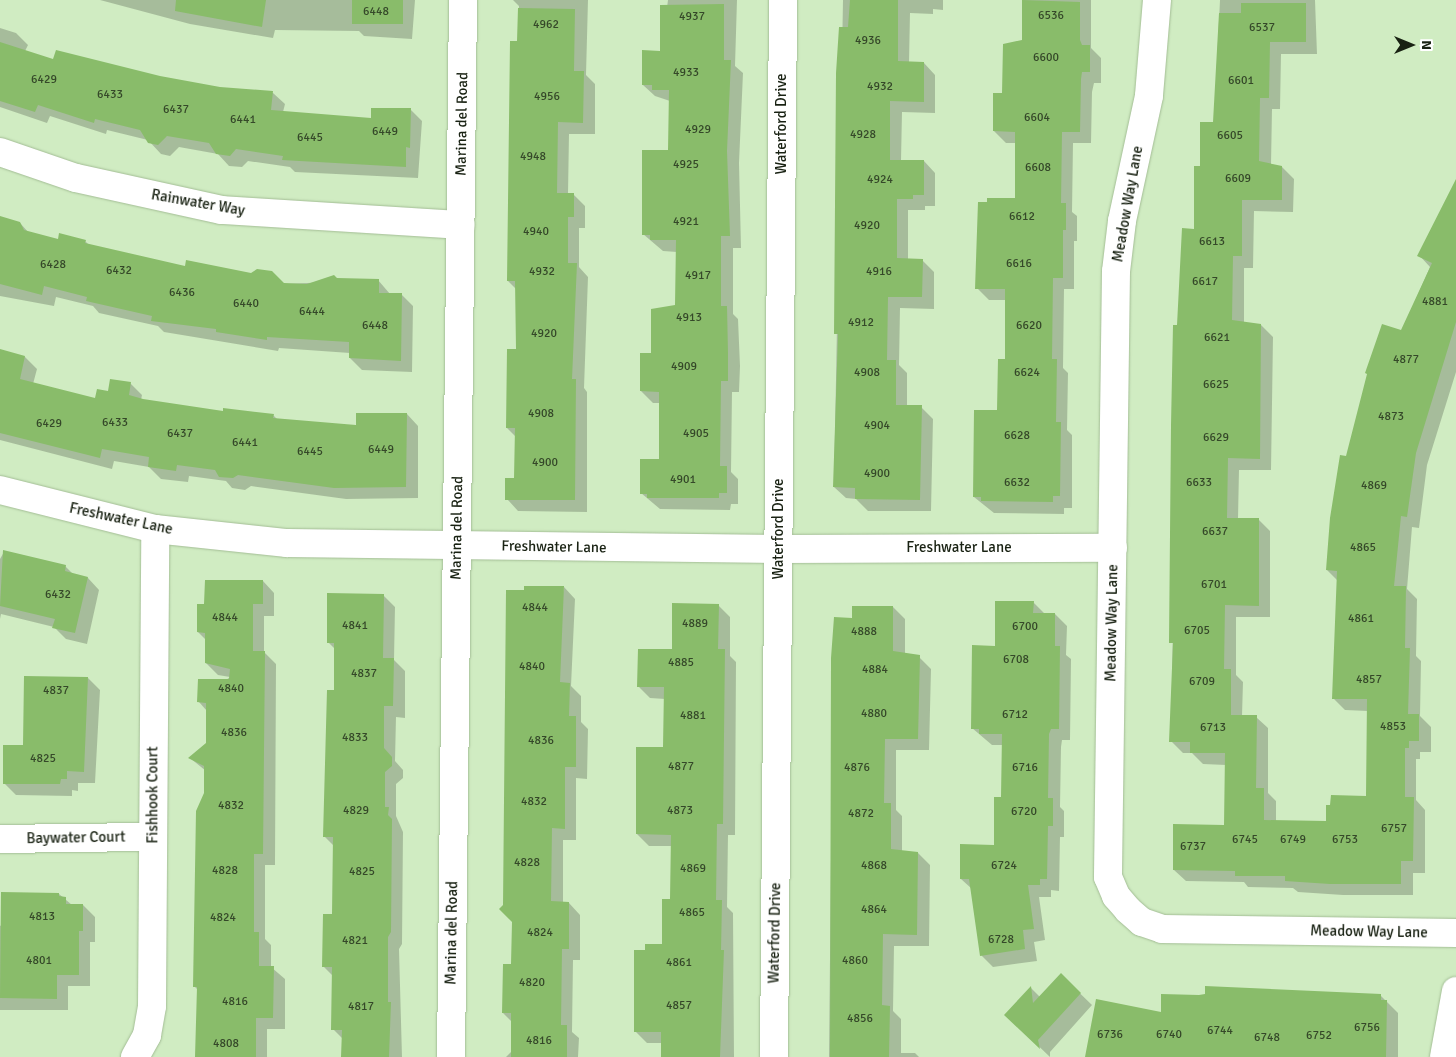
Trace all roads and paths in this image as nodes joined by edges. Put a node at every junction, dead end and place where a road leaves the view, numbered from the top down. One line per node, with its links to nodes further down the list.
1 (463, 0): 5 (street, Marina del Road)
2 (783, 0): 10 (street, Waterford Drive)
3 (1157, 0): 9 (street, Meadow Way Lane)
4 (0, 152): 5 (street, Rainwater Way)
5 (461, 225): 8 (street, Marina del Road)
6 (0, 490): 7 (street, Freshwater Lane)
7 (155, 529): 8 (street, Freshwater Lane); 11 (street, Fishhook Court)
8 (457, 546): 10 (street, Freshwater Lane); 16 (street, Marina del Road)
9 (1113, 548): 10 (street, Freshwater Lane); 13 (street, Meadow Way Lane)
10 (779, 549): 17 (street, Waterford Drive)
11 (152, 837): 12 (street, Baywater Court); 15 (street, Fishhook Court)
12 (0, 839)
13 (1456, 933)
14 (1456, 991): 18 (street)
15 (134, 1057)
16 (451, 1057)
17 (774, 1057)
18 (1444, 1057)

